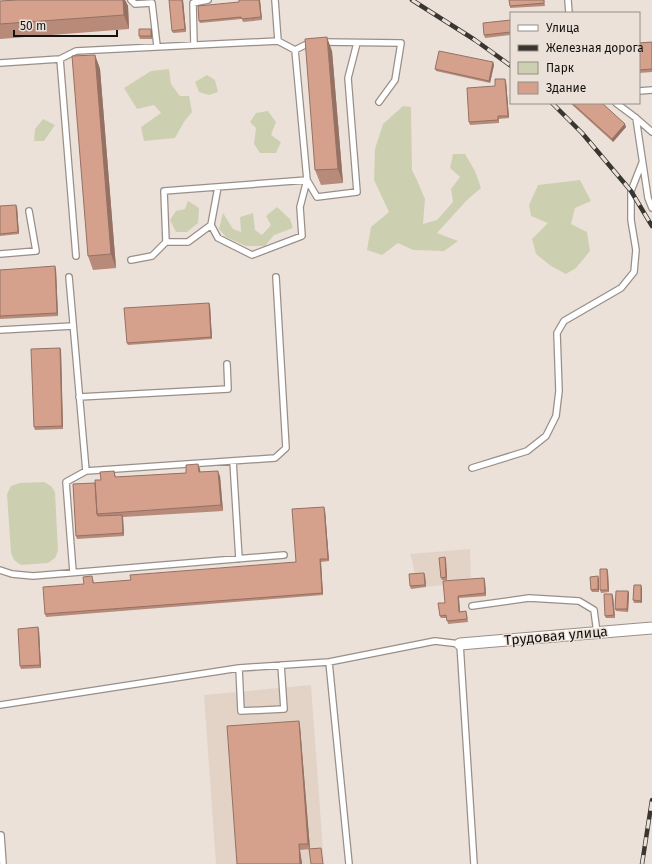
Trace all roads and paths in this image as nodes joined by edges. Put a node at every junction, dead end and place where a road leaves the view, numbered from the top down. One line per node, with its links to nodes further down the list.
1 (131, 0): 9 (lane)
2 (208, 0): 8 (lane)
3 (275, 0): 6 (lane)
4 (568, 0): 5 (lane)
5 (569, 12)
6 (278, 41): 8 (lane); 10 (lane)
7 (357, 43): 10 (lane); 15 (lane); 20 (lane)
8 (194, 45): 9 (lane)
9 (157, 46): 11 (lane)
10 (295, 50): 20 (lane)
11 (60, 58): 12 (lane); 27 (lane)
12 (0, 63)
13 (652, 90): 14 (lane)
14 (640, 91)
15 (379, 102)
16 (617, 104): 17 (lane)
17 (636, 118): 18 (lane); 19 (lane)
18 (652, 132)
19 (642, 163): 22 (lane); 36 (lane)
20 (307, 180): 21 (lane); 24 (lane)
21 (218, 187): 24 (lane); 25 (lane)
22 (652, 208)
23 (29, 211): 26 (lane)
24 (211, 225): 25 (lane)
25 (166, 242): 28 (lane)
26 (0, 254)
27 (76, 256)
28 (131, 260)
29 (69, 277): 31 (lane)
30 (276, 277): 35 (lane)
31 (73, 326): 32 (lane); 34 (lane)
32 (0, 330)
33 (227, 364): 34 (lane)
34 (79, 397): 37 (lane)
35 (233, 461): 37 (lane); 39 (lane)
36 (472, 468)
37 (86, 470): 41 (lane)
38 (284, 555): 39 (lane)
39 (239, 559): 41 (lane)
40 (0, 570): 41 (lane)
41 (73, 572)
42 (472, 606): 44 (lane)
43 (652, 628): 44 (street, Трудовая улица)
44 (597, 633): 45 (street, Трудовая улица)
45 (460, 644): 46 (lane); 53 (lane)
46 (329, 662): 47 (lane); 52 (lane)
47 (281, 665): 48 (lane); 48 (lane)
48 (238, 668): 49 (lane)
49 (0, 705)
50 (1, 835): 51 (lane)
51 (3, 864)
52 (349, 864)
53 (474, 864)

